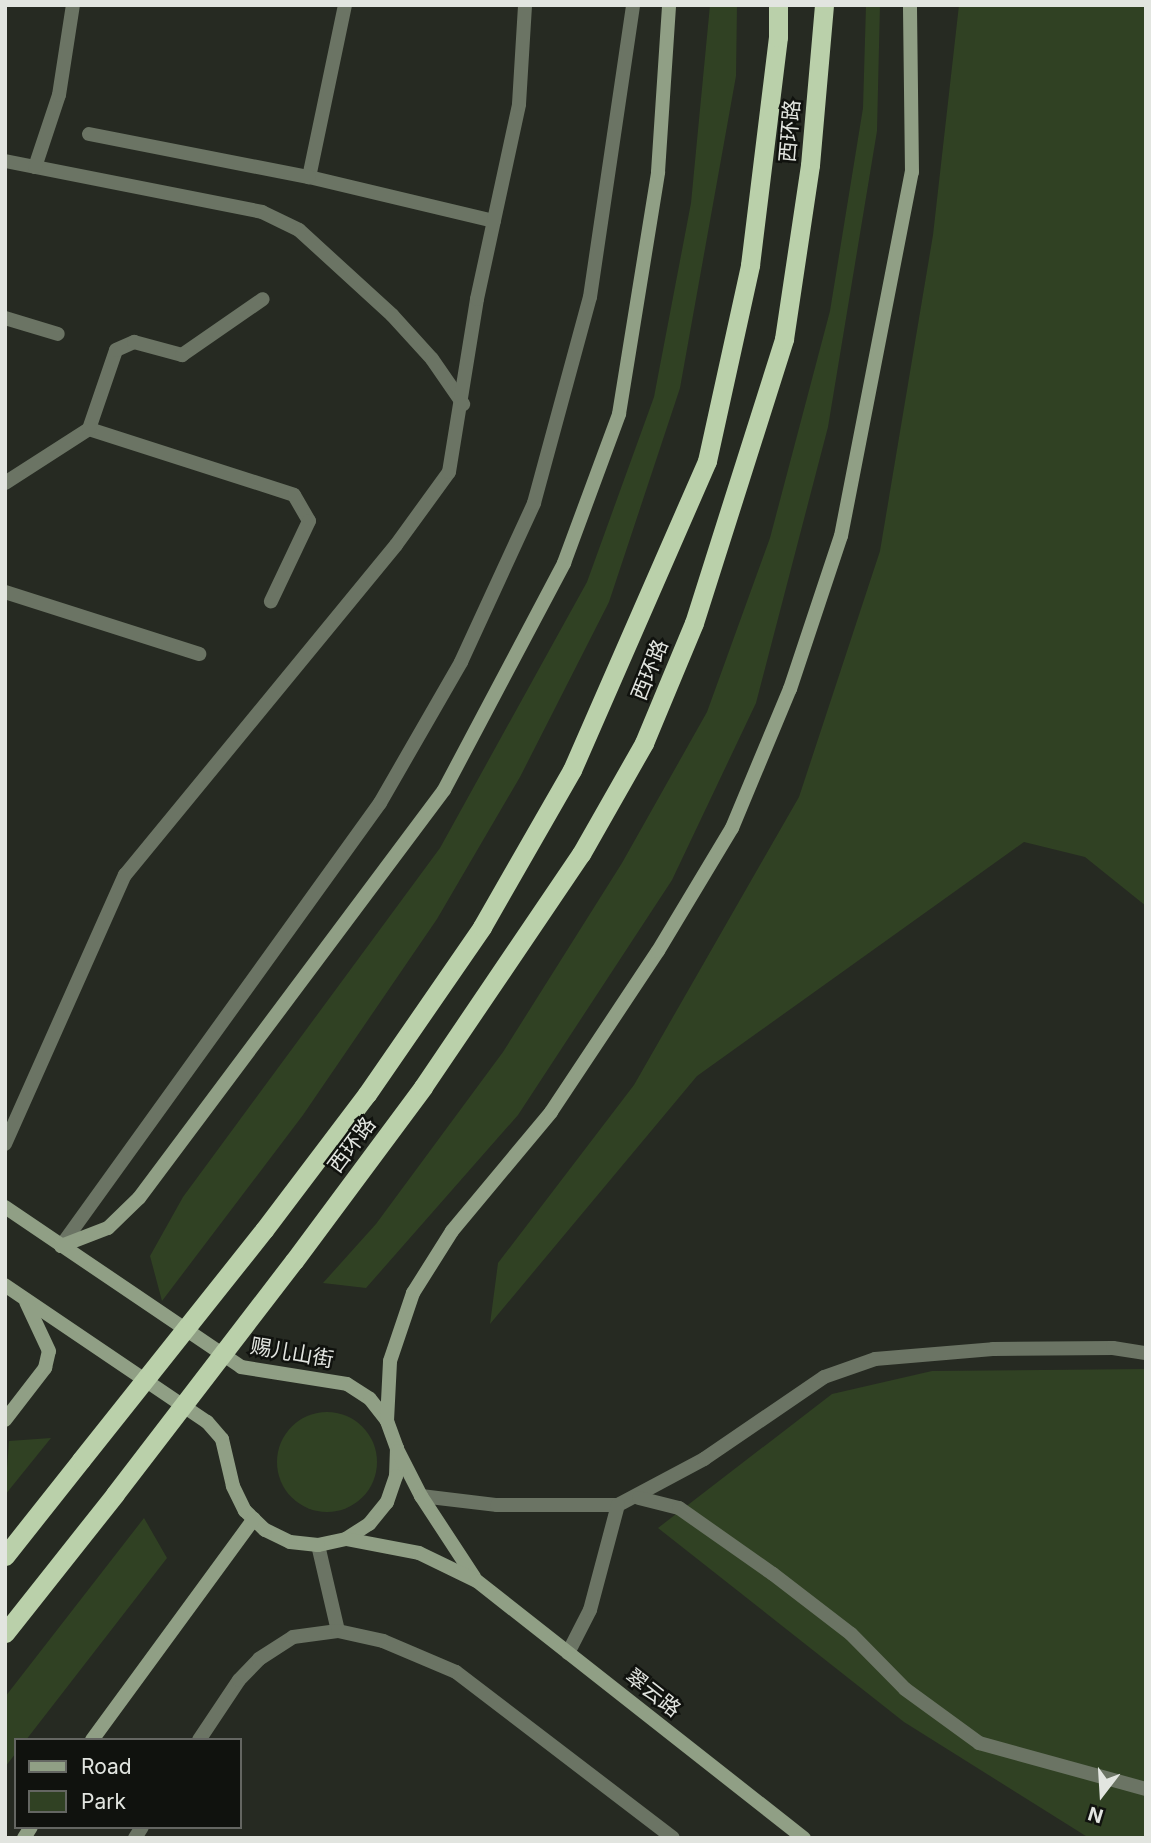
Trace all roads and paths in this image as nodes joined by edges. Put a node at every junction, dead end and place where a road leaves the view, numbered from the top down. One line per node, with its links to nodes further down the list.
1 (73, 5): 11 (street)
2 (345, 5): 12 (street)
3 (525, 5): 13 (street)
4 (633, 5): 25 (street)
5 (669, 5): 25 (main road)
6 (778, 5): 38 (highway, 西环路, bridge)
7 (824, 5): 41 (highway, 西环路, bridge)
8 (910, 5): 30 (main road)
9 (89, 134): 12 (street)
10 (5, 161): 11 (street)
11 (35, 167): 17 (street)
12 (309, 177): 13 (street)
13 (494, 221): 17 (street)
14 (262, 299): 18 (street)
15 (5, 318): 16 (street)
16 (58, 334)
17 (463, 404): 23 (street)
18 (89, 429): 19 (street); 21 (street)
19 (5, 483)
20 (5, 592): 22 (street)
21 (271, 601)
22 (199, 654)
23 (5, 1144)
24 (5, 1207): 25 (main road, 赐儿山街)
25 (61, 1246): 30 (main road, 赐儿山街)
26 (5, 1285): 27 (main road, 赐儿山街)
27 (24, 1298): 29 (main road); 35 (main road, 赐儿山街)
28 (1146, 1353): 33 (street)
29 (5, 1420)
30 (387, 1421): 31 (main road, 赐儿山街)
31 (397, 1448): 32 (main road); 36 (main road, 赐儿山街)
32 (421, 1496): 34 (street); 39 (main road)
33 (639, 1498): 34 (street); 45 (street)
34 (618, 1505): 42 (street)
35 (254, 1519): 37 (main road, 赐儿山街); 43 (main road)
36 (346, 1539): 37 (main road, 赐儿山街); 39 (main road)
37 (318, 1545): 40 (street)
38 (5, 1556)
39 (477, 1581): 42 (main road, 翠云路)
40 (338, 1632): 44 (street); 46 (street)
41 (5, 1633)
42 (568, 1653): 47 (main road, 翠云路)
43 (93, 1738)
44 (200, 1738)
45 (1146, 1789)
46 (673, 1838)
47 (804, 1838)

